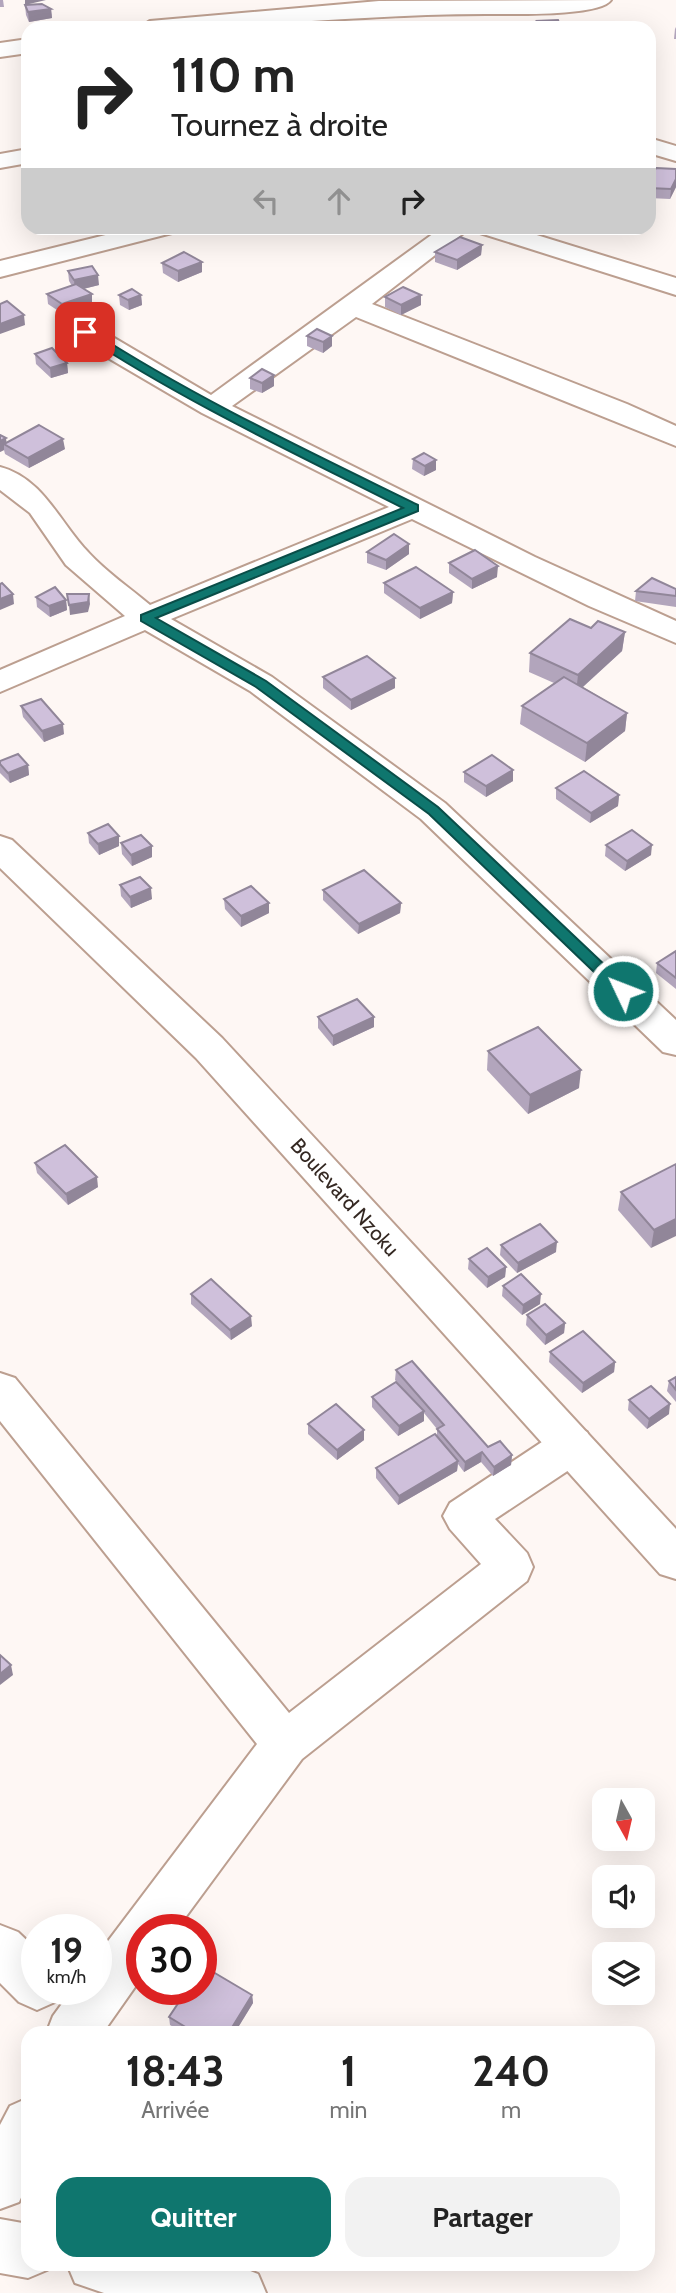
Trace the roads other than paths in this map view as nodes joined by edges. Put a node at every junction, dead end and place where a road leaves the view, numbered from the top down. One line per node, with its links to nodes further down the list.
1 (600, 0): 2 (street)
2 (216, 21)
3 (21, 47): 4 (street)
4 (0, 50)
5 (656, 147): 6 (street)
6 (676, 154)
7 (21, 157): 8 (street)
8 (0, 161)
9 (135, 235): 12 (street)
10 (448, 235): 14 (street)
11 (511, 235): 13 (street)
12 (0, 269)
13 (676, 287)
14 (352, 306): 16 (street); 17 (street)
15 (85, 332): 16 (street)
16 (212, 407): 19 (street)
17 (676, 437)
18 (0, 476): 20 (street)
19 (413, 508): 20 (street); 21 (street)
20 (146, 618): 22 (street); 24 (street)
21 (676, 633)
22 (0, 682)
23 (0, 848): 26 (street, Boulevard Nzoku)
24 (676, 1042)
25 (0, 1390): 28 (street)
26 (572, 1445): 27 (street, Boulevard Nzoku); 28 (street)
27 (676, 1560)
28 (285, 1744): 29 (street)
29 (158, 1914)
30 (0, 1949): 32 (street)
31 (126, 1951): 33 (street)
32 (21, 1969)
33 (63, 2015)
34 (21, 2139): 35 (street)
35 (0, 2183)
36 (0, 2246): 37 (street)
37 (21, 2250)
38 (129, 2271): 39 (street)
39 (239, 2293)

